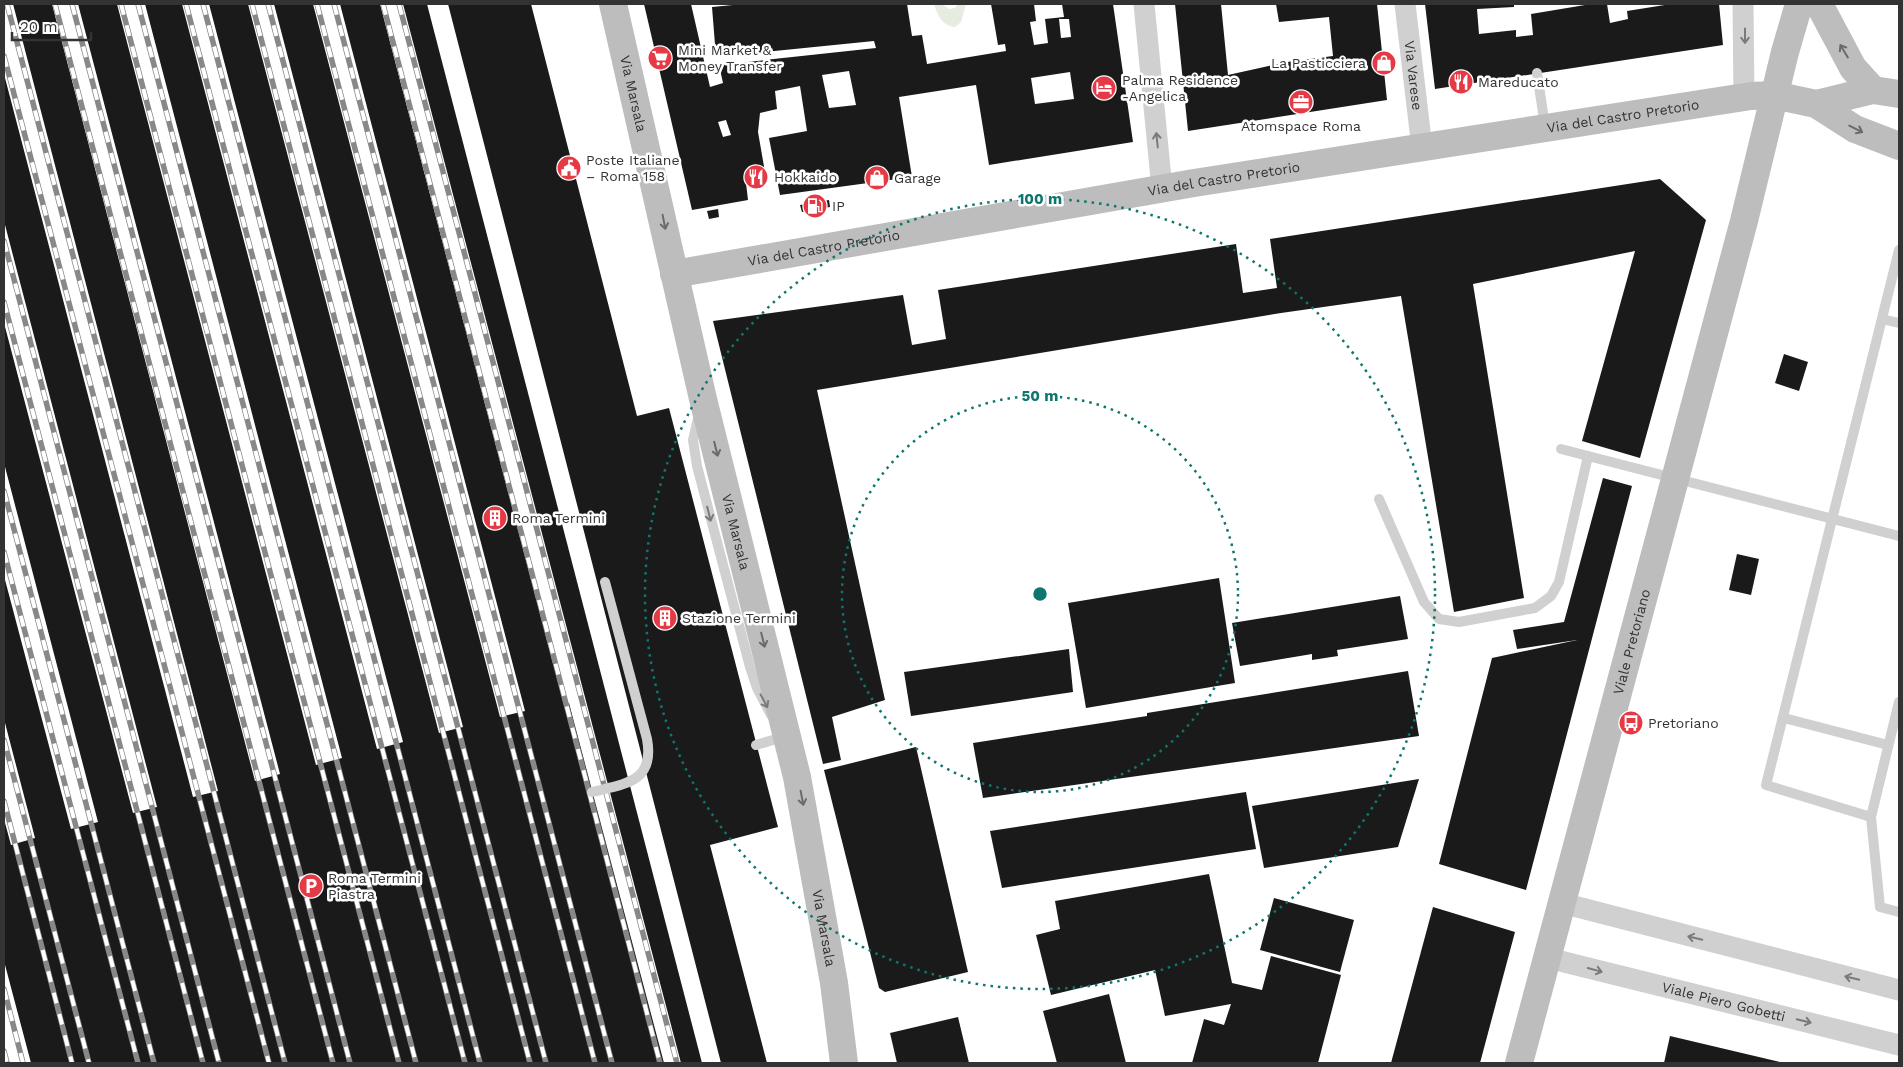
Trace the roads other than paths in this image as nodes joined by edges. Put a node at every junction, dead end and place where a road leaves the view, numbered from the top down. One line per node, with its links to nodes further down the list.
1 (613, 4): 17 (main road, Via Marsala, one-way to 17)
2 (1144, 4): 15 (street, one-way to 2)
3 (1405, 4): 14 (street, Via Varese)
4 (1743, 4): 10 (street, one-way to 10)
5 (1799, 4): 9 (main road, Viale Pretoriano)
6 (1819, 4): 8 (main road, one-way to 6)
7 (1537, 72): 12 (lane)
8 (1886, 92): 11 (main road)
9 (1774, 95): 10 (main road, Via del Castro Pretorio); 11 (main road, Via del Castro Pretorio); 22 (main road, Viale Pretoriano)
10 (1744, 97): 12 (main road, Via del Castro Pretorio)
11 (1816, 104): 13 (main road, one-way to 13)
12 (1546, 128): 14 (main road, Via del Castro Pretorio)
13 (1899, 146)
14 (1422, 148): 15 (main road, Via del Castro Pretorio)
15 (1162, 189): 17 (main road, Via del Castro Pretorio)
16 (1899, 250): 18 (lane)
17 (674, 274): 29 (main road, Via Marsala, one-way to 29)
18 (1882, 320): 19 (lane); 24 (lane)
19 (1899, 323)
20 (1561, 450): 21 (lane)
21 (1588, 456): 22 (lane); 23 (lane)
22 (1674, 480): 24 (lane); 34 (main road, Viale Pretoriano)
23 (1379, 499)
24 (1831, 520): 25 (lane); 28 (lane)
25 (1899, 536)
26 (606, 582): 32 (lane, bridge)
27 (1899, 702): 31 (lane)
28 (1784, 718): 31 (lane); 33 (lane)
29 (787, 736): 30 (lane); 39 (main road, Via Marsala, one-way to 39)
30 (756, 745)
31 (1888, 745): 33 (lane)
32 (592, 792)
33 (1871, 817): 35 (lane)
34 (1562, 903): 36 (main road, Viale Pretoriano); 37 (street, one-way to 34)
35 (1899, 912)
36 (1548, 958): 38 (street, Viale Piero Gobetti, one-way to 38); 40 (main road, Viale Pretoriano)
37 (1899, 990)
38 (1899, 1045)
39 (844, 1063)
40 (1519, 1063)

